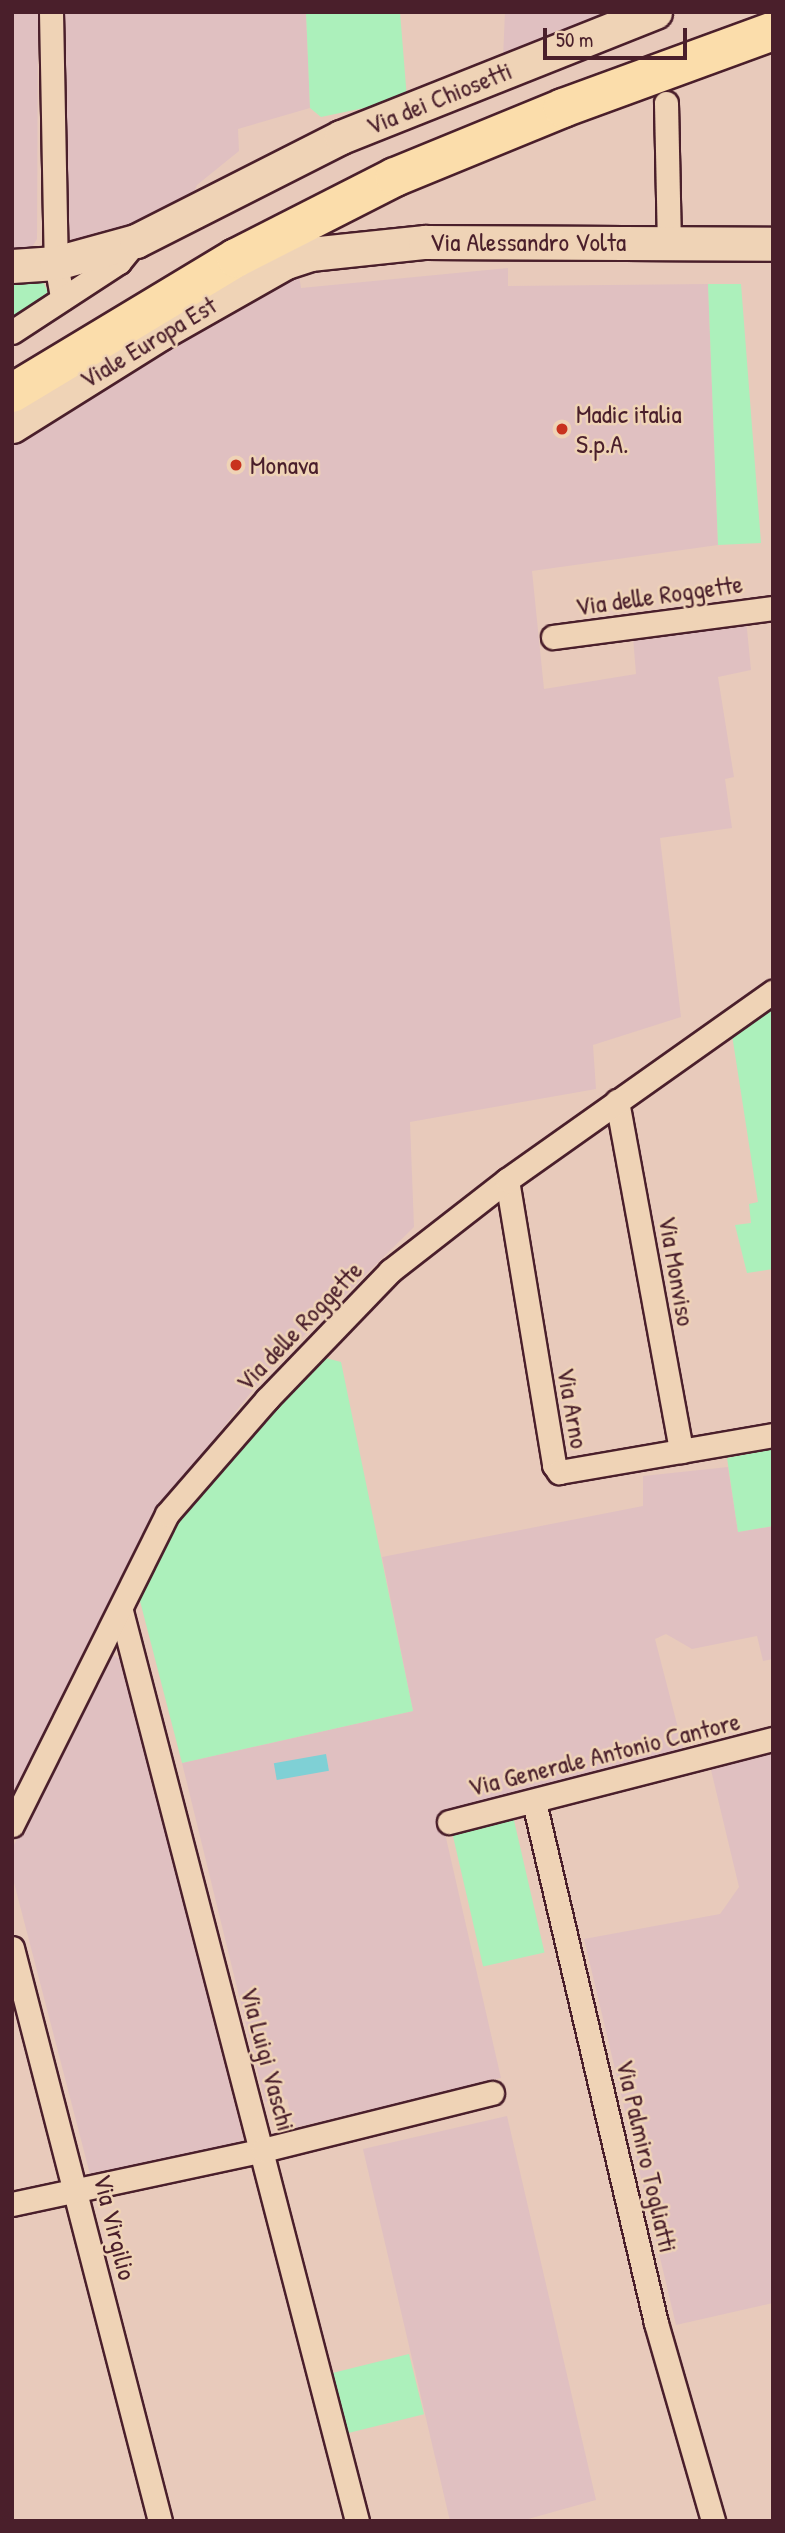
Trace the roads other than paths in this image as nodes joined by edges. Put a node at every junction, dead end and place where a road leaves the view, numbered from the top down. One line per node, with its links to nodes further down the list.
1 (51, 12): 10 (street)
2 (655, 12): 6 (street, Via dei Chiosetti)
3 (754, 12): 14 (highway)
4 (773, 31): 15 (highway)
5 (666, 103): 7 (street)
6 (136, 240): 10 (street); 12 (street)
7 (669, 242): 8 (street, Via Alessandro Volta); 9 (street, Via Alessandro Volta)
8 (773, 244)
9 (286, 262): 16 (street, Viale Europa Est)
10 (56, 263): 11 (street); 12 (street)
11 (12, 266)
12 (62, 298): 13 (street)
13 (12, 332)
14 (12, 363)
15 (12, 393)
16 (12, 426)
17 (773, 608): 18 (street, Via delle Roggette)
18 (553, 637)
19 (773, 992): 20 (street, Via delle Roggette)
20 (617, 1101): 21 (street, Via delle Roggette); 23 (street, Via Monviso)
21 (507, 1180): 23 (street, Via Arno); 24 (street, Via delle Roggette)
22 (773, 1435): 23 (street, Via Arno)
23 (681, 1451)
24 (121, 1611): 28 (street, Via delle Roggette); 31 (street, Via Luigi Vaschi)
25 (773, 1739): 26 (street, Via Generale Antonio Cantore)
26 (534, 1802): 27 (street, Via Generale Antonio Cantore); 36 (street, Via Palmiro Togliatti)
27 (449, 1822)
28 (12, 1825)
29 (12, 1948): 32 (street, Via Virgilio)
30 (492, 2093): 31 (street)
31 (263, 2150): 32 (street); 35 (street, Via Luigi Vaschi)
32 (78, 2191): 33 (street); 34 (street, Via Virgilio)
33 (12, 2204)
34 (160, 2521)
35 (357, 2521)
36 (713, 2521)

